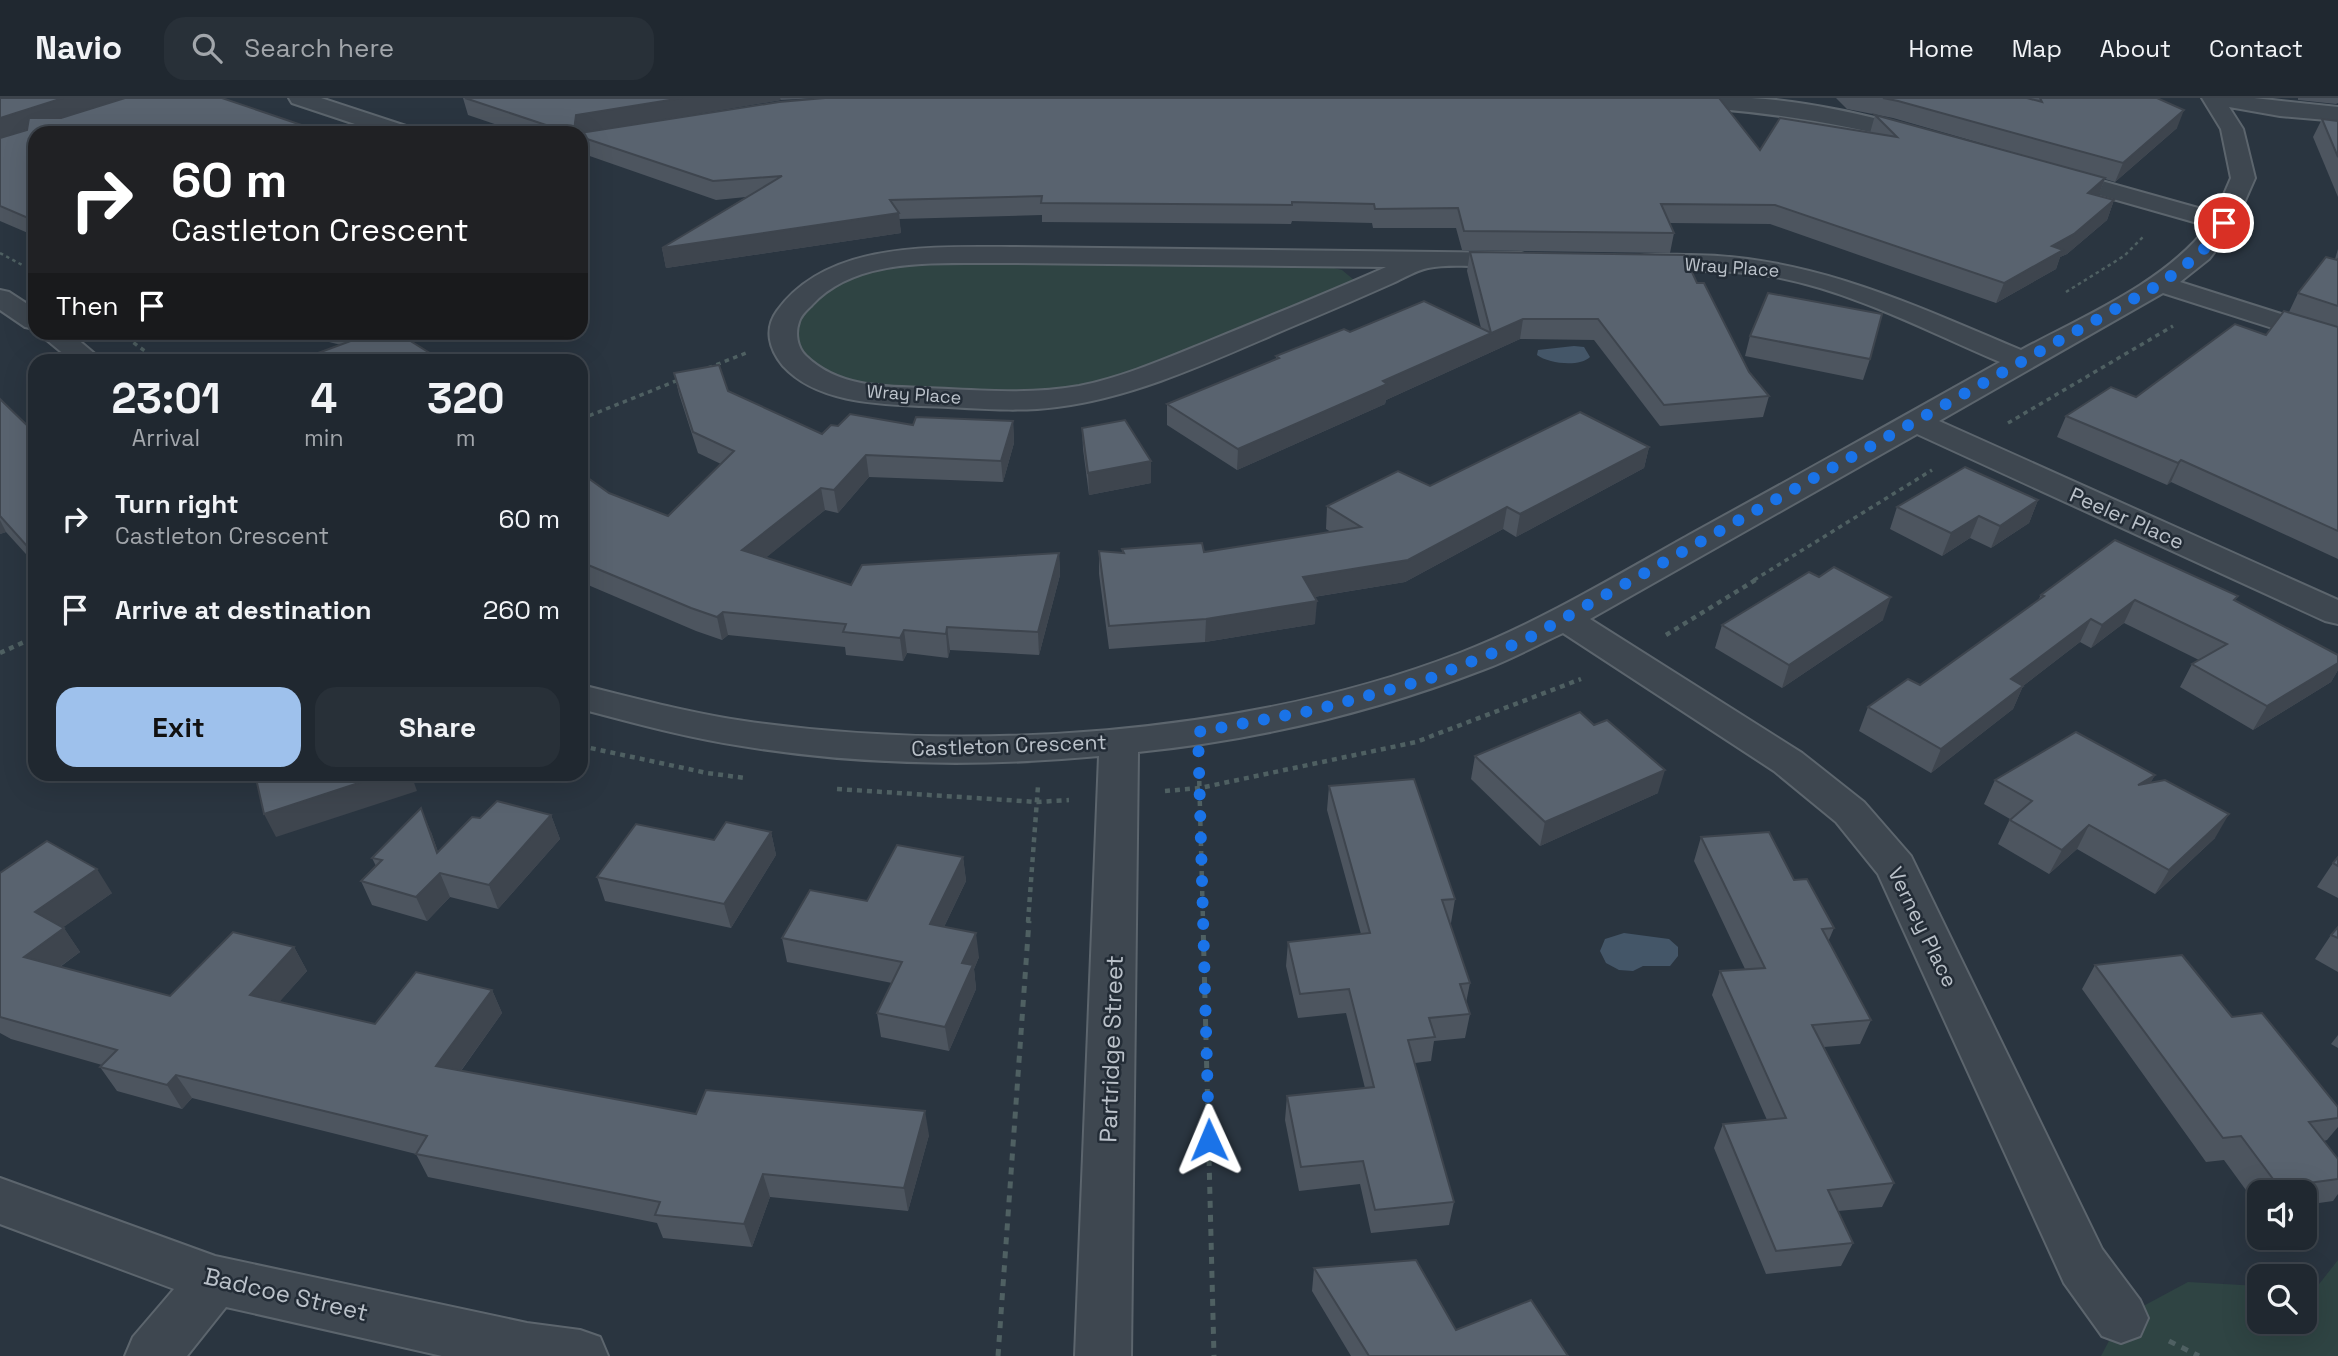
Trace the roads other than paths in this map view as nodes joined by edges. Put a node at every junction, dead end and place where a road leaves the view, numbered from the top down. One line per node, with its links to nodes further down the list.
1 (300, 98): 9 (street)
2 (2214, 98): 7 (street); 10 (street, Castleton Crescent)
3 (2329, 98): 4 (street)
4 (2338, 99)
5 (1649, 100): 6 (street)
6 (1768, 101): 11 (street)
7 (2280, 109): 8 (street); 10 (street)
8 (2338, 114)
9 (383, 126)
10 (2232, 129): 13 (street, Castleton Crescent)
11 (1937, 141)
12 (2031, 168): 13 (street)
13 (2224, 223): 17 (street, Castleton Crescent)
14 (1423, 260): 14 (street, Wray Place); 15 (street, Wray Place)
15 (1549, 262)
16 (1619, 262): 23 (street, Wray Place)
17 (2160, 284): 21 (street); 23 (street, Castleton Crescent)
18 (0, 298): 19 (street)
19 (28, 316)
20 (62, 340): 22 (street)
21 (2338, 341)
22 (80, 354)
23 (2024, 362): 24 (street, Castleton Crescent)
24 (1916, 422): 25 (street, Peeler Place); 26 (street, Castleton Crescent)
25 (2338, 613)
26 (1565, 619): 28 (street, Castleton Crescent); 31 (street, Verney Place)
27 (588, 699): 28 (street, Castleton Crescent)
28 (1119, 742): 34 (street, Partridge Street)
29 (0, 1201): 30 (street, Badcoe Street)
30 (215, 1280): 32 (street); 33 (street, Badcoe Street)
31 (2120, 1318)
32 (153, 1356)
33 (580, 1356)
34 (1103, 1356)

